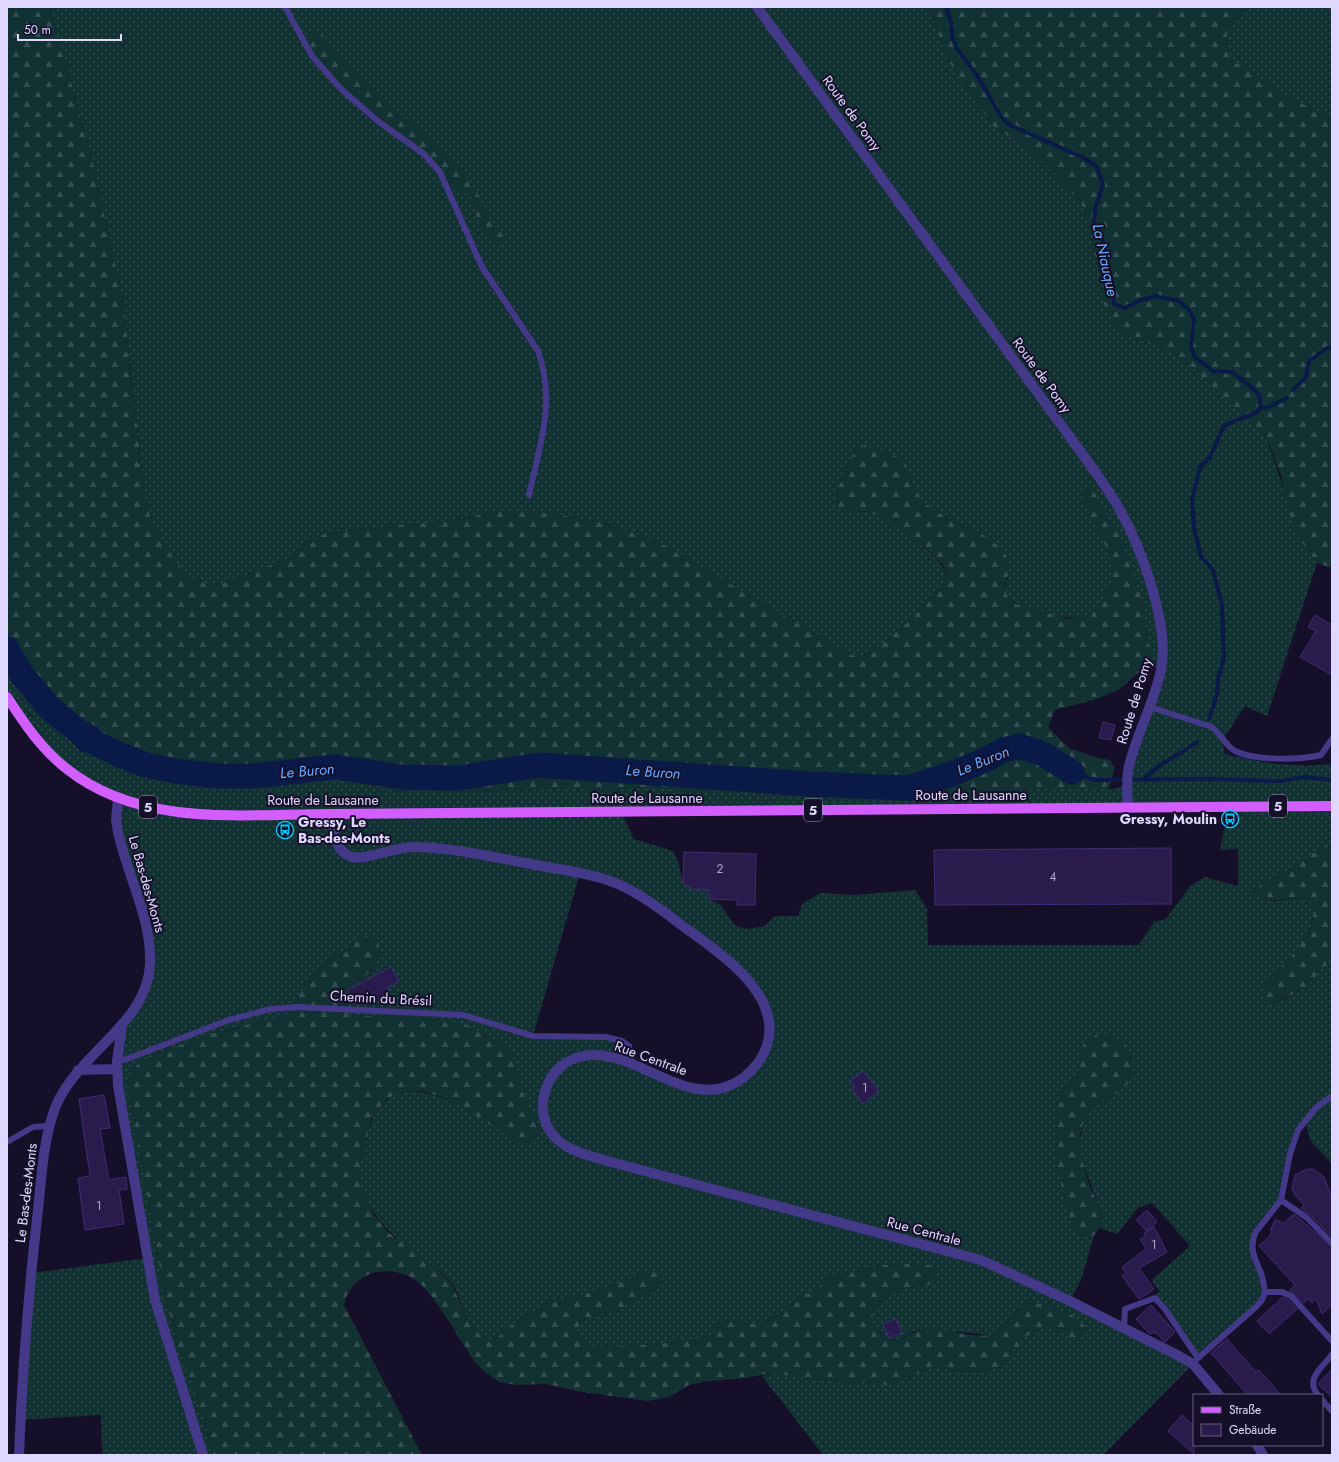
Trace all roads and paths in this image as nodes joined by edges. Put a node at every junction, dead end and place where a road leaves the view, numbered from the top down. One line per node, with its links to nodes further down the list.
1 (285, 7): 3 (lane)
2 (757, 7): 5 (street, Route de Pomy)
3 (529, 495)
4 (7, 697): 7 (main road, Route de Lausanne / 5)
5 (1150, 707): 6 (lane); 9 (street, Route de Pomy)
6 (1332, 739)
7 (118, 799): 10 (main road, Route de Lausanne / 5); 11 (street, Le Bas-des-Monts)
8 (1332, 806): 9 (main road, Route de Lausanne / 5)
9 (1128, 808): 10 (main road, Route de Lausanne / 5)
10 (332, 814): 12 (street, Rue Centrale)
11 (122, 1025): 13 (street); 14 (street, Le Bas-des-Monts)
12 (632, 1064): 13 (lane, Chemin du Brésil); 21 (street, Rue Centrale)
13 (117, 1065): 14 (street); 31 (street)
14 (78, 1070): 16 (street, Le Bas-des-Monts)
15 (1332, 1096): 18 (lane)
16 (49, 1126): 17 (lane, Le Bas-des-Monts); 30 (street, Le Bas-des-Monts)
17 (7, 1142)
18 (1281, 1200): 19 (lane); 20 (lane)
19 (1332, 1243)
20 (1265, 1292): 22 (lane); 24 (lane)
21 (1124, 1328): 24 (street, Rue Centrale); 24 (lane)
22 (1332, 1341)
23 (1332, 1354): 26 (lane)
24 (1195, 1361): 25 (street, Rue Centrale)
25 (1218, 1394)
26 (1318, 1394)
27 (1323, 1401): 28 (lane)
28 (1332, 1411)
29 (1258, 1446): 32 (street)
30 (19, 1455)
31 (203, 1455)
32 (1263, 1455)

